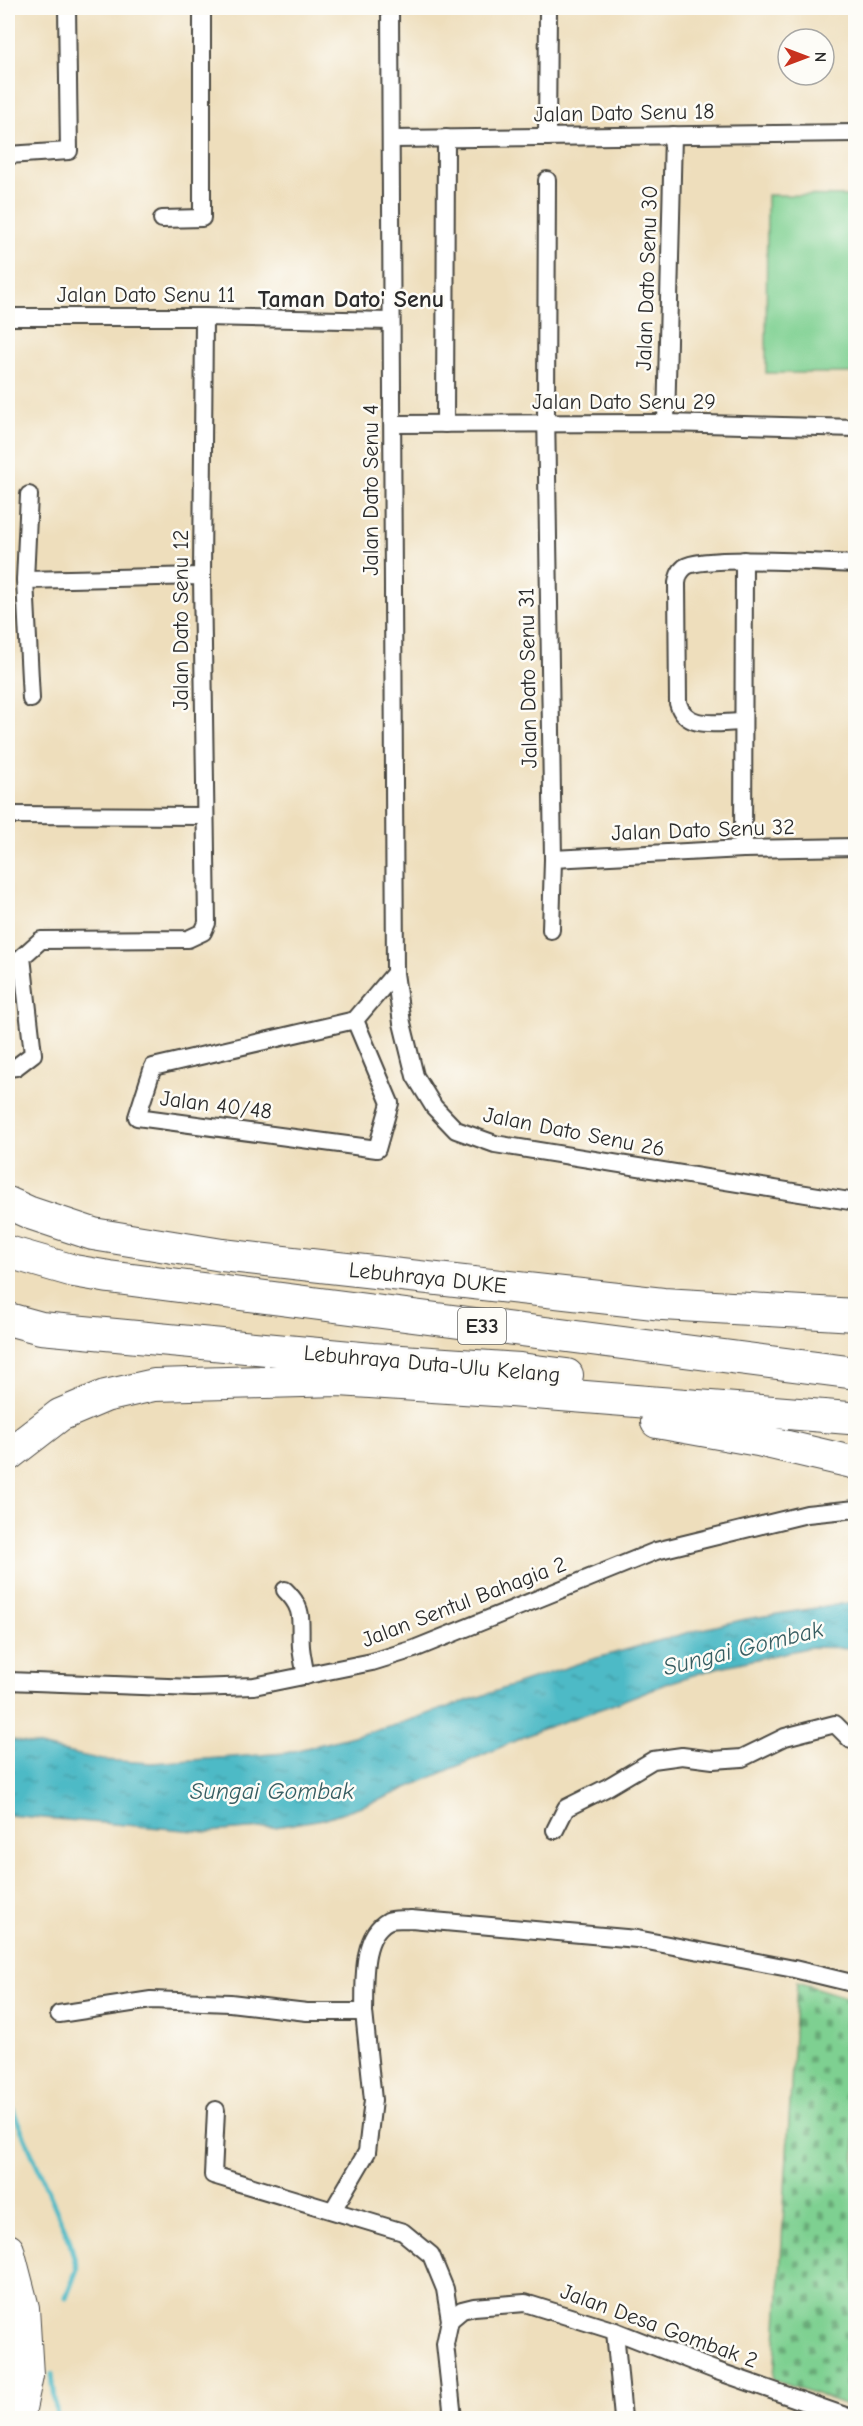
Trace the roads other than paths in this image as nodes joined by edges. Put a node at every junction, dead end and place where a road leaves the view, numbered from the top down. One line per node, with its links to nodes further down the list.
1 (67, 8): 10 (street)
2 (202, 8): 12 (street)
3 (390, 8): 9 (street, Jalan Dato Senu 4)
4 (548, 8): 7 (street)
5 (855, 133): 6 (street, Jalan Dato Senu 18)
6 (673, 135): 7 (street, Jalan Dato Senu 18); 16 (street, Jalan Dato Senu 30)
7 (547, 137): 8 (street, Jalan Dato Senu 18)
8 (446, 138): 9 (street, Jalan Dato Senu 18); 18 (street)
9 (393, 139): 15 (street, Jalan Dato Senu 4)
10 (8, 155)
11 (547, 180): 19 (street, Jalan Dato Senu 31)
12 (162, 219)
13 (8, 317): 14 (street, Jalan Dato Senu 11)
14 (204, 317): 15 (street, Jalan Dato Senu 11); 24 (street, Jalan Dato Senu 12)
15 (391, 321): 17 (street, Jalan Dato Senu 4)
16 (666, 423): 19 (street, Jalan Dato Senu 29); 20 (street, Jalan Dato Senu 29)
17 (393, 424): 18 (street, Jalan Dato Senu 29); 34 (street, Jalan Dato Senu 4)
18 (445, 424): 19 (street, Jalan Dato Senu 29)
19 (548, 425): 32 (street, Jalan Dato Senu 31)
20 (855, 428)
21 (29, 495): 25 (street)
22 (744, 560): 23 (street); 27 (street); 27 (street)
23 (855, 564)
24 (202, 576): 25 (street); 29 (street, Jalan Dato Senu 12)
25 (25, 580): 26 (street)
26 (31, 699)
27 (742, 722): 31 (street)
28 (8, 815): 29 (street)
29 (205, 816): 36 (street, Jalan Dato Senu 12)
30 (855, 847): 31 (street, Jalan Dato Senu 32)
31 (743, 849): 32 (street, Jalan Dato Senu 32)
32 (553, 859): 33 (street, Jalan Dato Senu 31)
33 (550, 930)
34 (395, 973): 35 (street); 37 (street, Jalan Dato Senu 26)
35 (355, 1020): 35 (street, Jalan 40/48)
36 (8, 1068)
37 (855, 1202)
38 (8, 1203): 40 (highway, Lebuhraya DUKE / E33)
39 (8, 1252): 42 (highway, Lebuhraya DUKE / E33)
40 (853, 1314)
41 (8, 1319): 43 (highway, Lebuhraya Duta-Ulu Kelang / E33)
42 (855, 1373)
43 (685, 1407): 44 (highway); 45 (highway); 46 (highway)
44 (852, 1419)
45 (8, 1455)
46 (855, 1463)
47 (855, 1509): 49 (street, Jalan Sentul Bahagia 2)
48 (285, 1590): 49 (street)
49 (306, 1676): 50 (street, Jalan Sentul Bahagia 2)
50 (8, 1681)
51 (855, 1740): 52 (street)
52 (555, 1830)
53 (855, 1984): 54 (street)
54 (364, 2012): 55 (street); 57 (street)
55 (59, 2014)
56 (216, 2110): 57 (street)
57 (333, 2210): 59 (street)
58 (8, 2250): 61 (highway)
59 (450, 2320): 60 (street, Jalan Desa Gombak 2); 62 (street)
60 (615, 2331): 63 (street); 64 (street, Jalan Desa Gombak 2)
61 (18, 2418)
62 (453, 2418)
63 (623, 2418)
64 (851, 2418)

